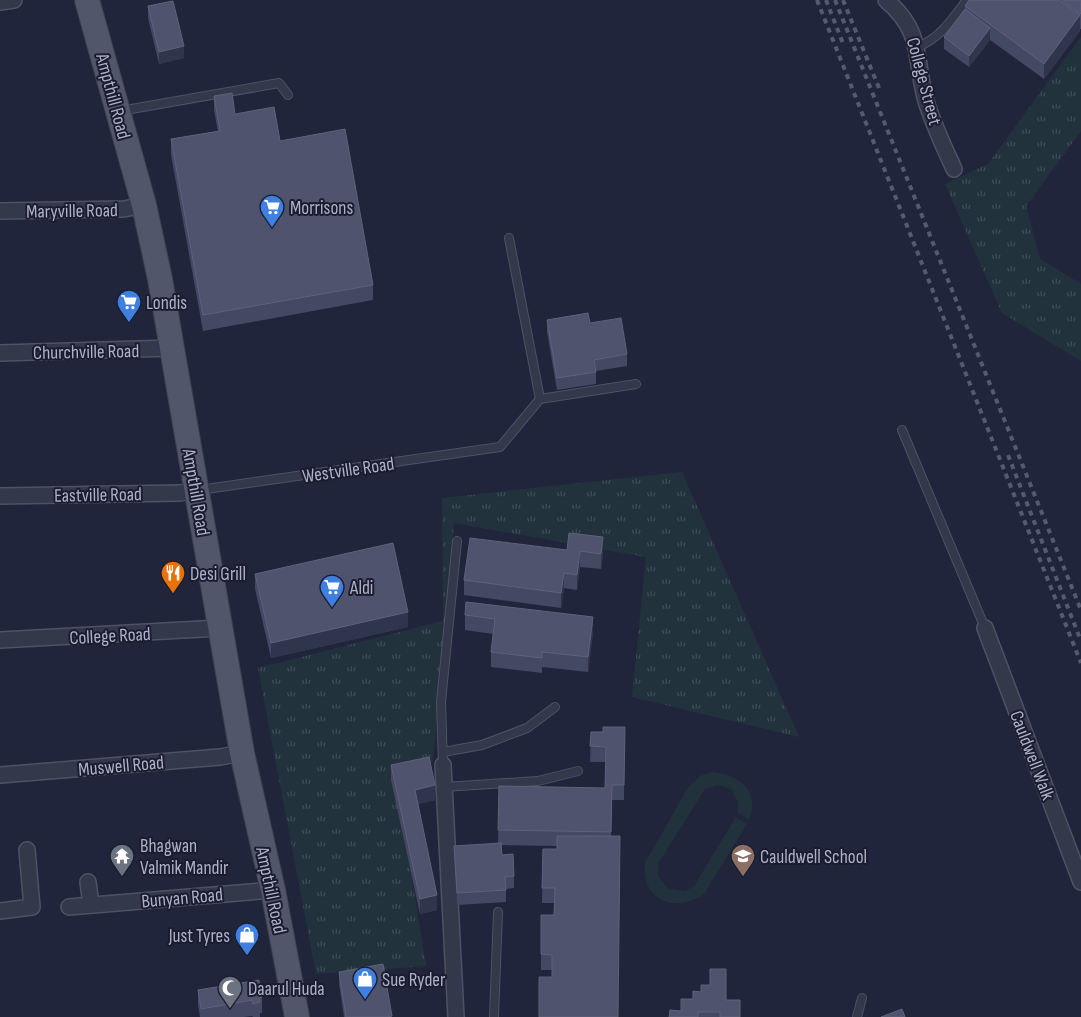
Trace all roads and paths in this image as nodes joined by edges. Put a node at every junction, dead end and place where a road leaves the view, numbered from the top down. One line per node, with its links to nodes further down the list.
1 (14, 0): 5 (street)
2 (87, 0): 8 (main road, Ampthill Road)
3 (886, 0): 6 (street, College Street)
4 (967, 0): 6 (lane)
5 (0, 2)
6 (917, 47): 9 (street, College Street)
7 (288, 95): 8 (lane)
8 (118, 112): 10 (main road, Ampthill Road)
9 (954, 169)
10 (144, 206): 11 (street, Maryville Road); 13 (main road, Ampthill Road)
11 (0, 211)
12 (510, 238): 16 (lane)
13 (173, 348): 14 (street, Churchville Road); 18 (main road, Ampthill Road)
14 (0, 353)
15 (636, 384): 16 (lane)
16 (540, 399): 18 (lane, Westville Road)
17 (902, 430): 22 (lane)
18 (197, 490): 19 (street, Eastville Road); 21 (main road, Ampthill Road)
19 (0, 496)
20 (457, 541): 26 (lane)
21 (220, 628): 23 (street, College Road); 25 (main road, Ampthill Road)
22 (985, 628): 32 (street, Cauldwell Walk)
23 (0, 640)
24 (555, 707): 26 (lane)
25 (242, 753): 28 (street, Muswell Road); 33 (main road, Ampthill Road)
26 (443, 758): 29 (street)
27 (578, 771): 29 (lane)
28 (0, 775)
29 (444, 787): 40 (street)
30 (27, 850): 36 (street)
31 (88, 882): 34 (street)
32 (1081, 882)
33 (273, 890): 34 (street, Bunyan Road); 39 (main road, Ampthill Road)
34 (91, 905): 35 (street, Bunyan Road)
35 (69, 907)
36 (0, 911)
37 (498, 912): 41 (lane)
38 (862, 998): 42 (lane)
39 (297, 1017)
40 (456, 1017)
41 (494, 1017)
42 (857, 1017)

